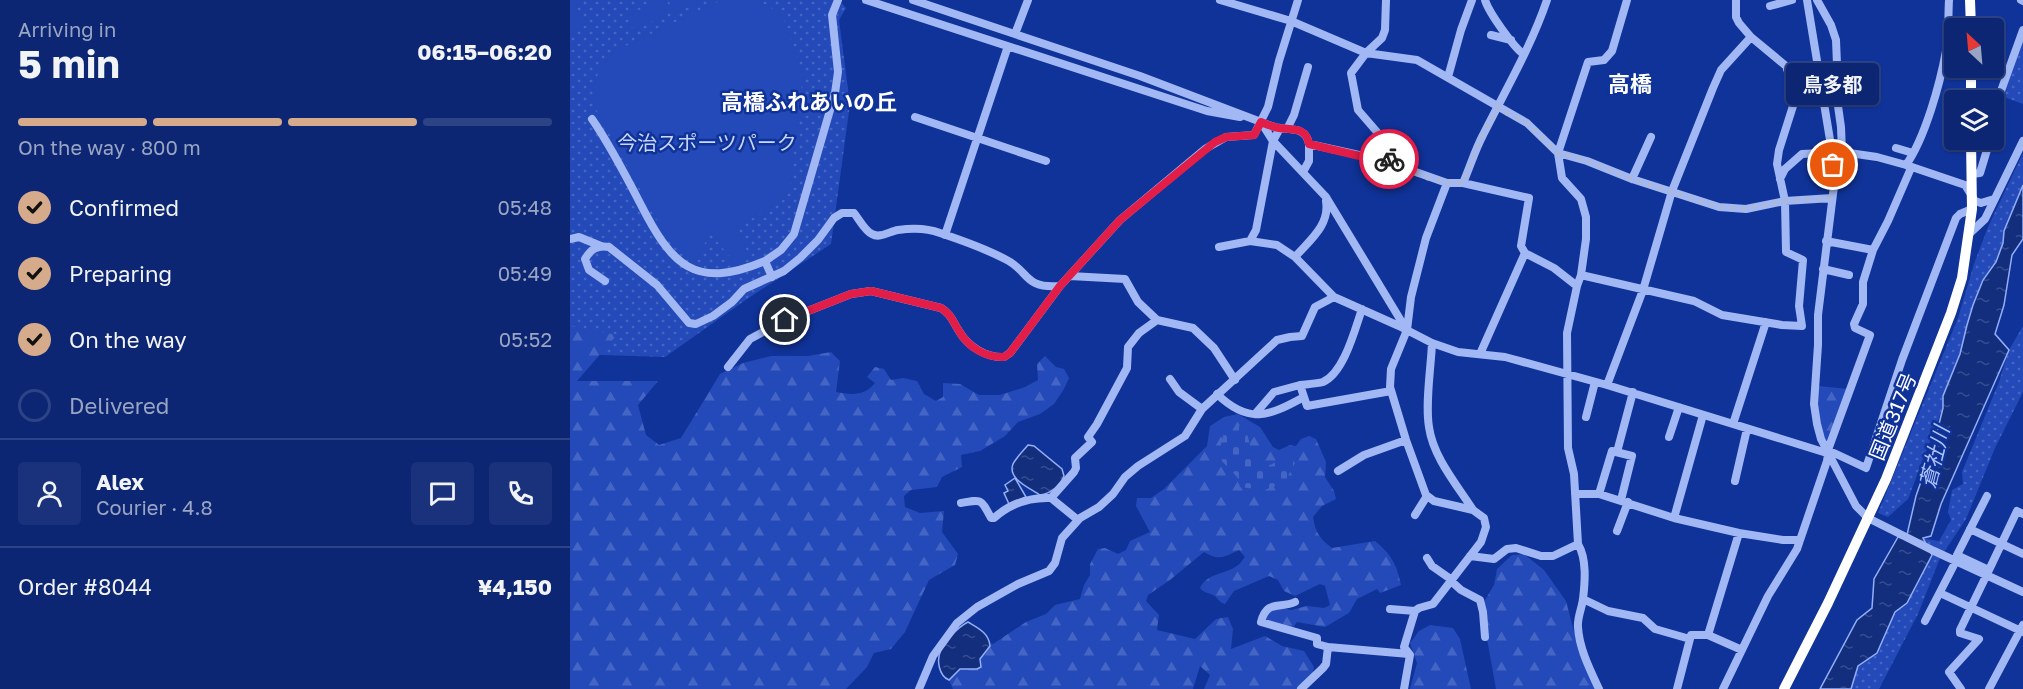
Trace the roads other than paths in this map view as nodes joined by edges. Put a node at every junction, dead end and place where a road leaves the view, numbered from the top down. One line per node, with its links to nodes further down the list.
1 (838, 0): 76 (street)
2 (866, 0): 27 (street)
3 (913, 0): 23 (street)
4 (1028, 0): 23 (street)
5 (1220, 0): 21 (street)
6 (1298, 0): 21 (street)
7 (1386, 0): 28 (street)
8 (1472, 0): 31 (street)
9 (1485, 0): 26 (street)
10 (1547, 0): 29 (street)
11 (1627, 0): 48 (street)
12 (1736, 0): 25 (street)
13 (1792, 0): 18 (street)
14 (1808, 0): 19 (street)
15 (1948, 0): 49 (street)
16 (1971, 0): 20 (highway)
17 (1819, 4): 19 (street); 47 (street)
18 (1770, 6)
19 (1810, 15): 46 (street)
20 (1971, 18)
21 (1291, 21): 28 (street); 36 (street)
22 (2023, 30): 32 (street)
23 (1015, 34): 36 (street)
24 (1491, 35): 26 (street)
25 (1751, 37): 56 (street); 59 (street)
26 (1511, 40): 29 (street)
27 (1008, 46): 36 (street); 39 (street)
28 (1366, 53): 31 (street); 50 (street)
29 (1523, 54): 33 (street)
30 (1308, 67): 37 (street)
31 (1448, 77): 33 (street)
32 (2001, 90)
33 (1498, 108): 48 (street); 58 (street)
34 (915, 117): 39 (street)
35 (592, 119): 76 (street)
36 (1261, 122): 37 (street); 40 (street); 80 (street)
37 (1284, 128): 40 (street); 42 (street)
38 (1652, 137): 55 (street)
39 (978, 138): 51 (street); 67 (street)
40 (1273, 141): 53 (street); 69 (street)
41 (2023, 141): 63 (street)
42 (1309, 144): 50 (street); 53 (street)
43 (1896, 148): 49 (street)
44 (1971, 150): 54 (highway, 国道317号)
45 (1987, 150): 54 (street)
46 (1832, 152): 47 (street); 56 (street); 62 (street)
47 (1842, 152): 52 (street)
48 (1558, 153): 55 (street); 78 (street)
49 (1913, 153): 52 (street)
50 (1383, 158): 57 (street)
51 (1046, 160)
52 (1909, 166): 61 (street); 73 (street)
53 (1303, 172): 60 (street)
54 (1971, 174): 61 (highway, 国道317号)
55 (1632, 179): 59 (street)
56 (1780, 179): 64 (street)
57 (1447, 183): 58 (street); 92 (street)
58 (1463, 183): 74 (street)
59 (1672, 191): 64 (street); 85 (street)
60 (1325, 196): 75 (street); 92 (street)
61 (1973, 197): 63 (street); 65 (highway, 国道317号)
62 (1832, 198): 64 (street); 70 (street)
63 (1994, 199): 66 (street)
64 (1785, 201): 91 (street)
65 (1972, 209): 66 (highway, 国道317号); 116 (street)
66 (1969, 234): 130 (highway, 国道317号)
67 (945, 235): 81 (street); 83 (street)
68 (570, 238): 71 (street)
69 (1250, 241): 72 (street); 75 (street)
70 (1826, 241): 73 (street); 77 (street)
71 (601, 246): 81 (street); 82 (street)
72 (1219, 248)
73 (1873, 250): 116 (street)
74 (1525, 253): 84 (street); 94 (street)
75 (1294, 257): 86 (street)
76 (765, 261): 81 (street)
77 (1823, 269): 79 (street); 90 (street)
78 (1581, 274): 84 (street); 85 (street)
79 (1849, 275)
80 (1070, 276): 83 (street); 88 (street)
81 (772, 277)
82 (605, 280)
83 (1060, 286): 95 (street)
84 (1576, 286): 96 (street)
85 (1643, 290): 89 (street); 101 (street)
86 (1334, 297): 87 (street); 98 (street)
87 (1362, 309): 92 (street); 100 (street)
88 (1157, 320): 98 (street); 123 (street)
89 (1766, 322): 91 (street); 111 (street)
90 (1819, 322): 91 (street); 116 (street)
91 (1802, 326)
92 (1407, 330): 93 (street); 102 (street)
93 (1432, 343): 94 (street); 126 (street)
94 (1480, 354): 96 (street)
95 (728, 367)
96 (1567, 375): 99 (street); 119 (street)
97 (1170, 379): 107 (street)
98 (1235, 380): 104 (street)
99 (1595, 382): 101 (street); 110 (street)
100 (1300, 385): 105 (street); 108 (street)
101 (1607, 385): 103 (street)
102 (1391, 391): 105 (street); 114 (street)
103 (1633, 393): 106 (street); 115 (street)
104 (1217, 394): 107 (street); 108 (street)
105 (1304, 397): 108 (street)
106 (1679, 407): 109 (street); 113 (street)
107 (1202, 409): 131 (street)
108 (1255, 414)
109 (1703, 415): 111 (street); 129 (street)
110 (1586, 417)
111 (1733, 424): 112 (street)
112 (1747, 429): 116 (street); 118 (street)
113 (1669, 437)
114 (1406, 440): 117 (street); 121 (street)
115 (1617, 452): 120 (street); 124 (street)
116 (1830, 454): 130 (street); 135 (street)
117 (1338, 471)
118 (1735, 481)
119 (1575, 494): 120 (street); 136 (street)
120 (1599, 494): 124 (street)
121 (1427, 496): 126 (street); 127 (street)
122 (1987, 496): 132 (street)
123 (1051, 498): 125 (street); 131 (street)
124 (1624, 501): 129 (street); 133 (street)
125 (962, 503)
126 (1473, 510): 139 (street)
127 (1415, 514)
128 (2023, 514): 137 (street)
129 (1674, 518): 134 (street)
130 (1870, 519): 141 (street); 165 (highway, 国道317号)
131 (1078, 520): 159 (street)
132 (1970, 529): 137 (street); 142 (street)
133 (1617, 531)
134 (1739, 533): 135 (street); 153 (street)
135 (1800, 540): 157 (street)
136 (1578, 544): 139 (street); 146 (street)
137 (2001, 544): 138 (street); 142 (street)
138 (2023, 554)
139 (1470, 556): 143 (street)
140 (1427, 558): 143 (street)
141 (1956, 561): 142 (street); 145 (street)
142 (1987, 572): 144 (street); 148 (street)
143 (1451, 580): 150 (street); 154 (street)
144 (2023, 591)
145 (1940, 592): 148 (street); 151 (street)
146 (1583, 599): 155 (street); 162 (street)
147 (1295, 602): 156 (street)
148 (1971, 607): 152 (street); 166 (street)
149 (1390, 609): 150 (street)
150 (1415, 611): 158 (street)
151 (1925, 621)
152 (2022, 629): 167 (street)
153 (1708, 635): 155 (street); 157 (street)
154 (1485, 637)
155 (1690, 639): 163 (street)
156 (1328, 648): 158 (street); 160 (street)
157 (1742, 650): 164 (street)
158 (1409, 654): 161 (street)
159 (920, 689)
160 (1301, 689)
161 (1404, 689)
162 (1599, 689)
163 (1677, 689)
164 (1723, 689)
165 (1784, 689)
166 (1961, 689)
167 (1989, 689)

